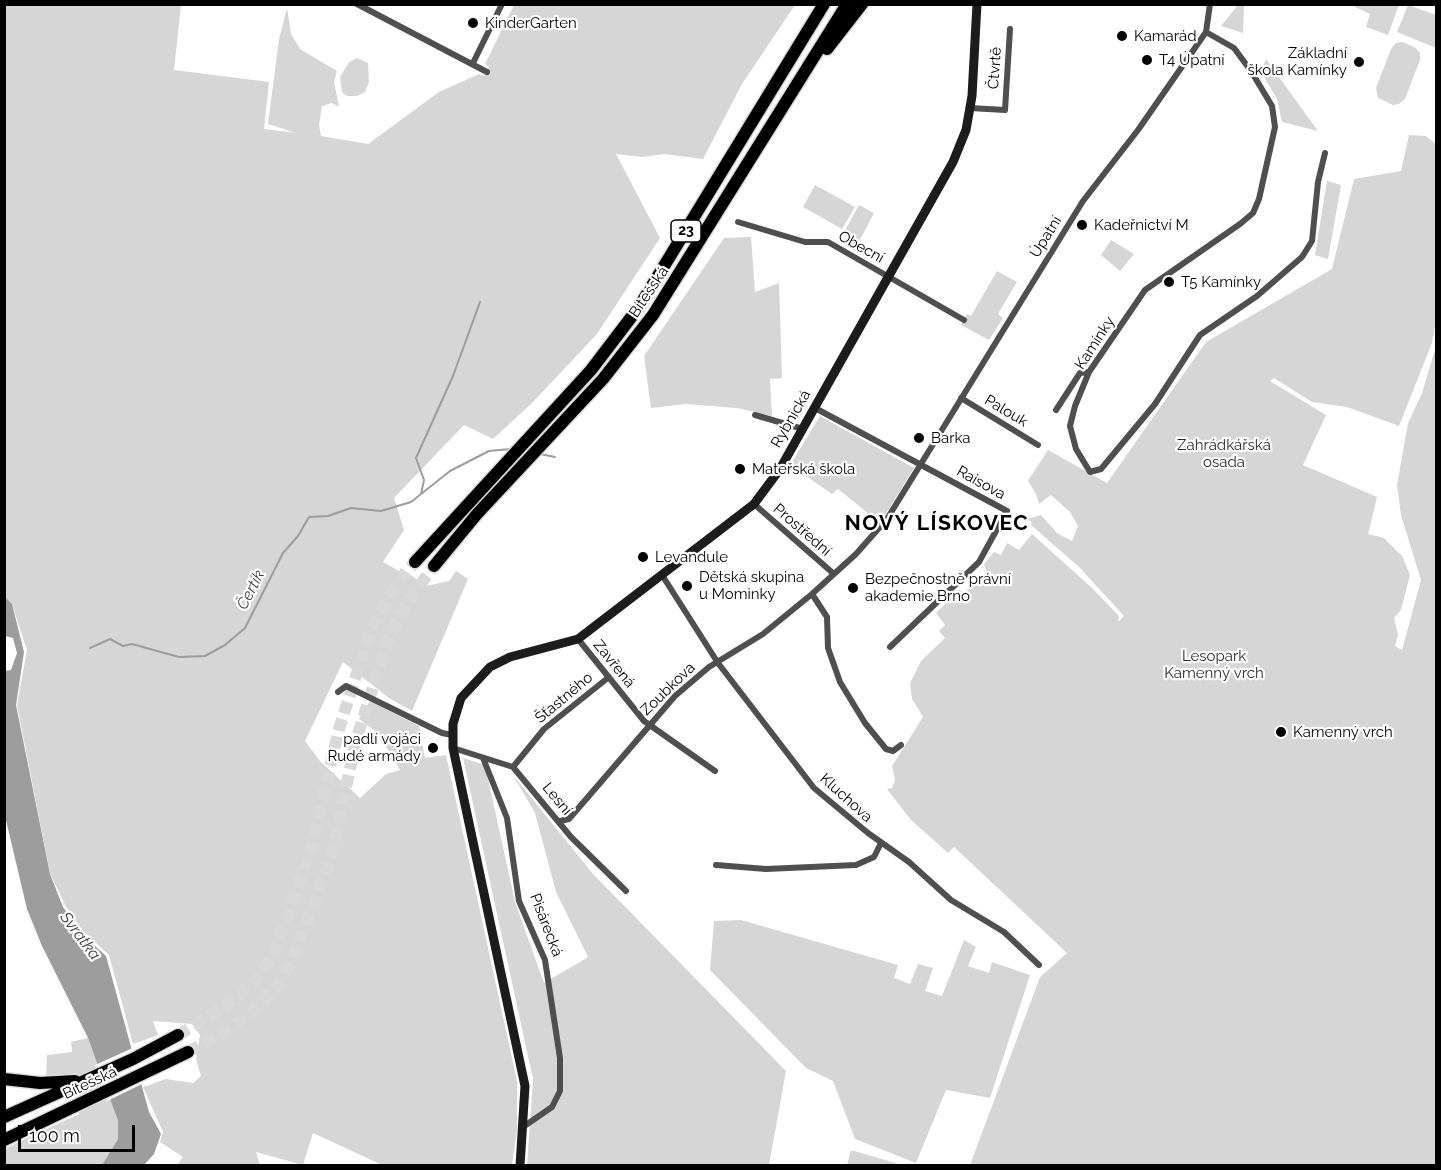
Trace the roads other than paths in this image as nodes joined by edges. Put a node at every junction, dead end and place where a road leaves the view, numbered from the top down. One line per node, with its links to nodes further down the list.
1 (357, 4): 10 (street)
2 (502, 4): 10 (street)
3 (824, 4): 27 (highway, Bítešská / 23)
4 (847, 4): 12 (highway, Bítešská / 23)
5 (862, 4): 12 (highway)
6 (977, 4): 13 (street, Rybnická)
7 (1210, 4): 9 (street)
8 (1010, 29): 13 (street, Čtvrtě)
9 (1206, 32): 18 (street, Kamínky); 19 (street, Úpatní)
10 (473, 63): 11 (street)
11 (487, 72)
12 (790, 98): 28 (highway, Bítešská / 23)
13 (970, 108): 16 (street, Rybnická)
14 (1325, 153): 18 (street, Kamínky)
15 (738, 222): 16 (street, Obecní)
16 (889, 276): 17 (street, Obecní); 20 (street, Rybnická)
17 (964, 320)
18 (1089, 372): 21 (street)
19 (961, 398): 24 (street, Palouk); 25 (street, Úpatní)
20 (815, 408): 23 (street, Rybnická); 25 (street, Raisova)
21 (1056, 410)
22 (755, 415): 23 (street)
23 (803, 429): 26 (street, Rybnická)
24 (1038, 445)
25 (921, 464): 30 (street, Zoubkova); 33 (street, Raisova)
26 (754, 504): 29 (street, Rybnická); 30 (street, Prostřední)
27 (415, 562)
28 (434, 566)
29 (662, 574): 32 (street, Rybnická); 34 (street, Kluchova)
30 (834, 574): 31 (street, Zoubkova)
31 (812, 594): 34 (street, Zoubkova); 39 (street)
32 (578, 639): 35 (street, Zavřená); 38 (street, Rybnická)
33 (890, 647)
34 (718, 663): 37 (street, Zoubkova); 45 (street, Kluchova)
35 (609, 677): 37 (street, Zavřená); 42 (street, Šťastného)
36 (338, 692): 38 (street)
37 (648, 724): 43 (street, Zavřená); 44 (street, Zoubkova)
38 (452, 735): 40 (street, Rybnická)
39 (901, 745)
40 (453, 748): 41 (street); 56 (street)
41 (483, 758): 42 (street); 56 (street, Pisárecká)
42 (513, 767): 44 (street, Lesní)
43 (715, 771)
44 (560, 821): 47 (street, Lesní)
45 (881, 843): 46 (street); 48 (street, Kluchova)
46 (716, 865)
47 (626, 891)
48 (1040, 965)
49 (178, 1035): 52 (highway, Bítešská)
50 (188, 1052): 57 (highway, Bítešská)
51 (4, 1079): 52 (highway)
52 (72, 1084): 53 (highway)
53 (50, 1097): 54 (highway); 55 (highway)
54 (4, 1107)
55 (4, 1118)
56 (523, 1127): 58 (street)
57 (4, 1140)
58 (520, 1166)

